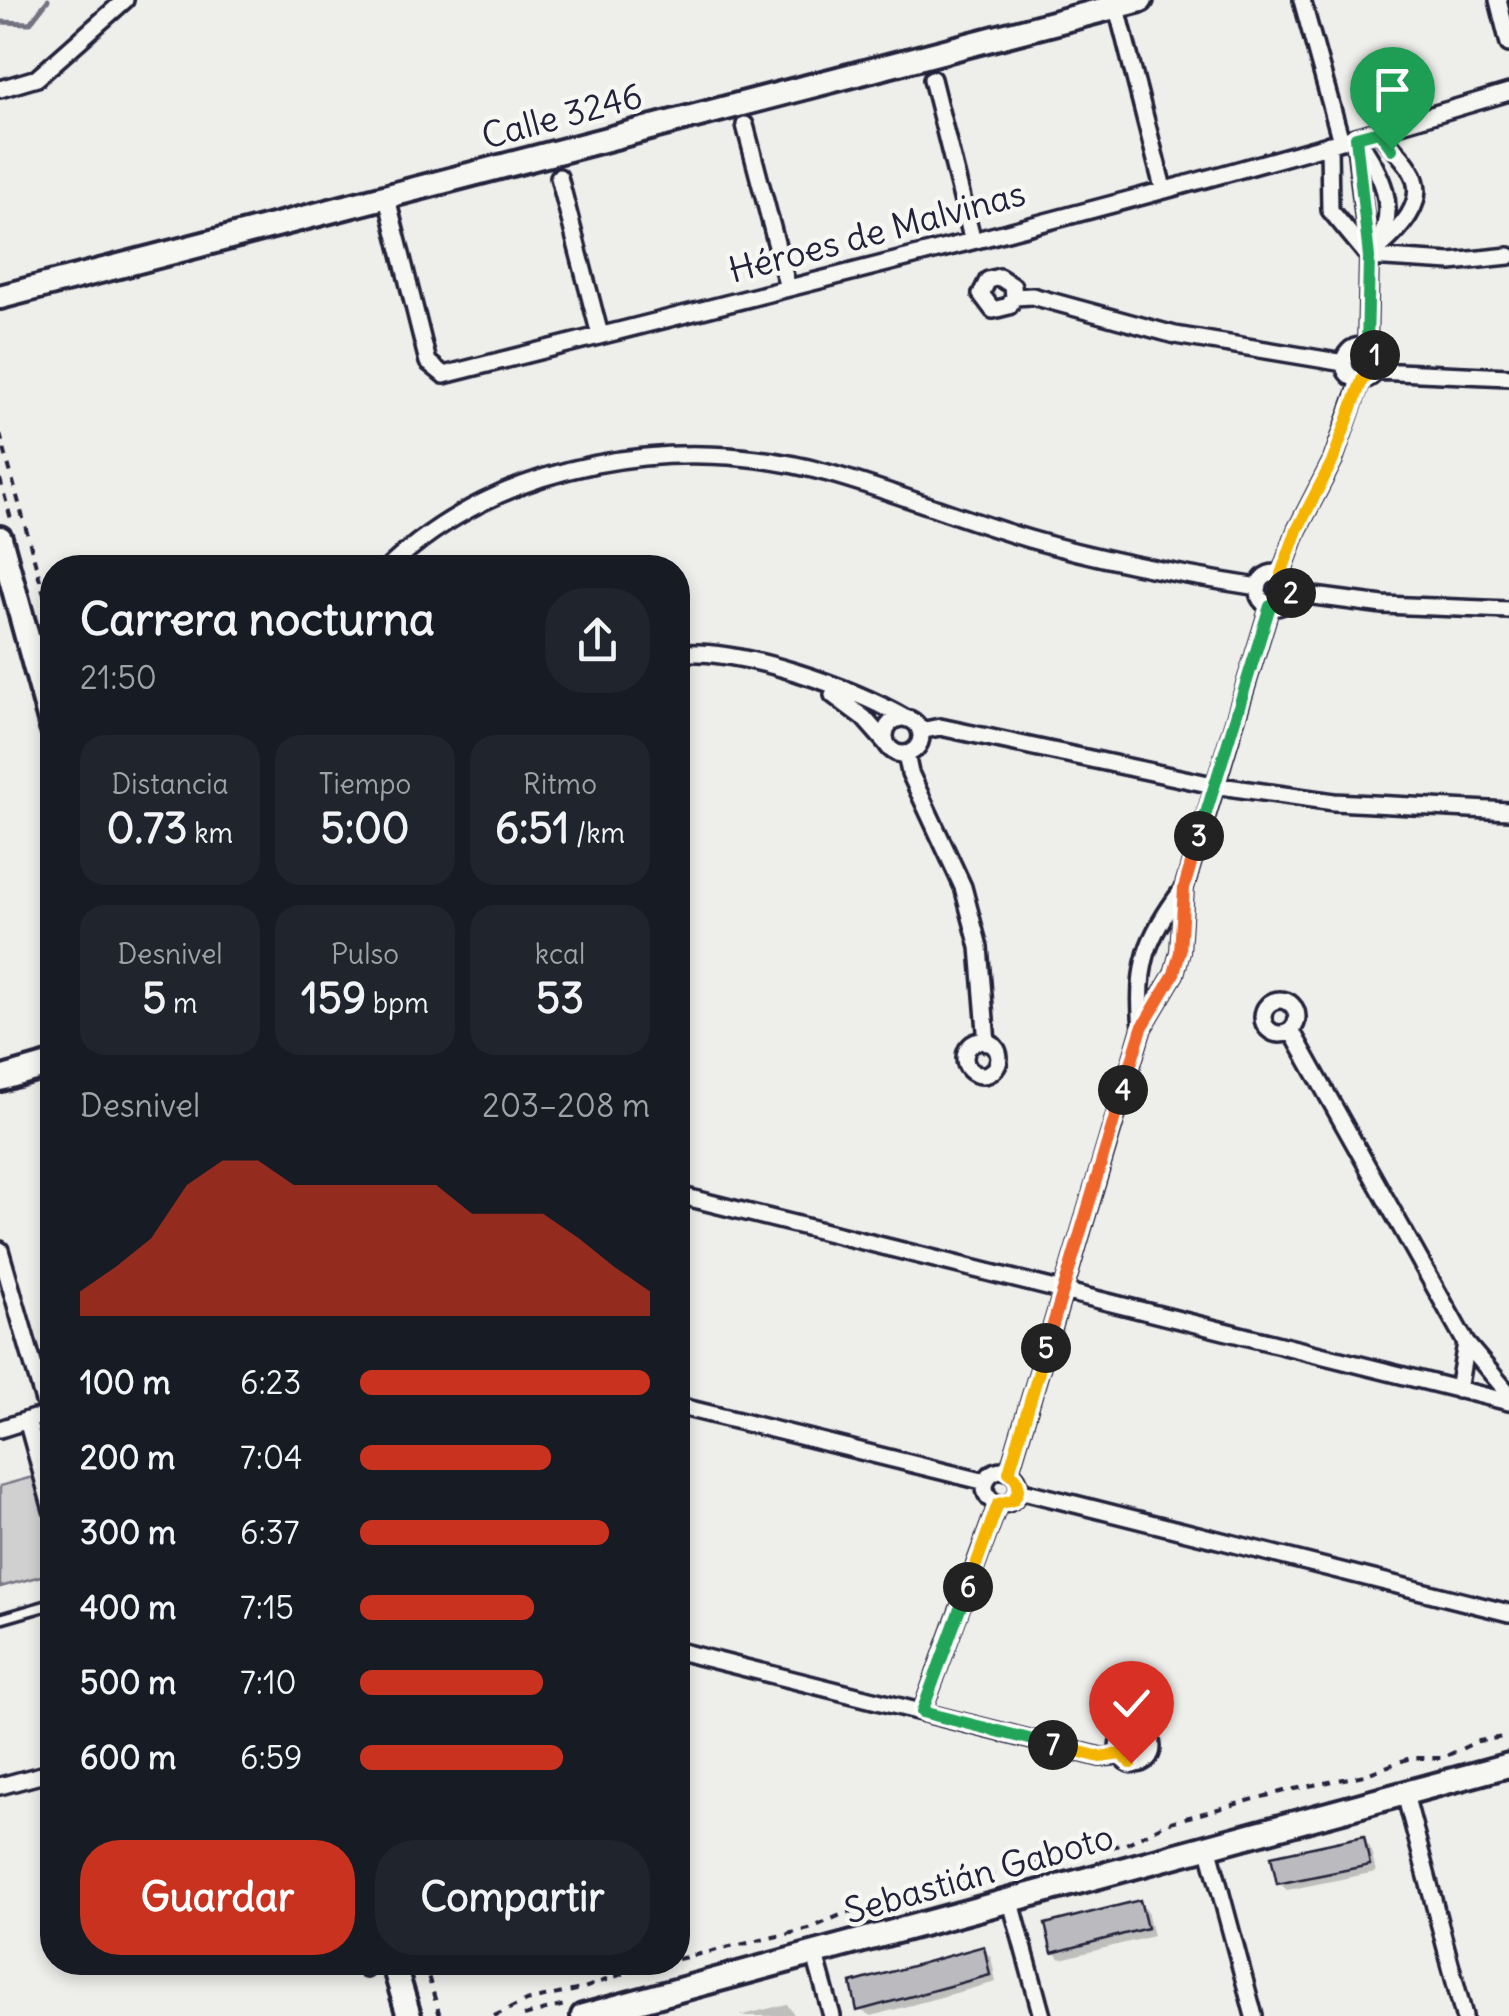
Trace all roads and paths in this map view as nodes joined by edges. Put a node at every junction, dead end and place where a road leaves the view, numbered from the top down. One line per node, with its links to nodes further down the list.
1 (125, 0): 8 (street)
2 (1141, 0): 5 (main road, Calle 3246)
3 (1302, 0): 12 (street)
4 (1498, 0): 6 (street)
5 (1116, 3): 14 (street); 15 (main road, Calle 3246)
6 (1509, 44)
7 (932, 78): 16 (street)
8 (0, 88)
9 (1509, 92): 11 (street, Héroes de Malvinas)
10 (744, 126): 19 (street)
11 (1379, 131): 12 (street, Héroes de Malvinas); 18 (street)
12 (1342, 141): 14 (street, Héroes de Malvinas); 18 (street); 18 (street); 18 (street)
13 (558, 177): 22 (street)
14 (1163, 188): 16 (street, Héroes de Malvinas)
15 (388, 198): 21 (main road, Calle 3246); 22 (street, Héroes de Malvinas)
16 (972, 238): 19 (street, Héroes de Malvinas)
17 (1509, 256): 18 (street)
18 (1369, 257): 23 (street)
19 (788, 288): 22 (street, Héroes de Malvinas)
20 (1014, 296): 24 (street)
21 (0, 297)
22 (600, 336)
23 (1367, 348): 24 (street); 25 (street)
24 (1344, 364): 25 (street)
25 (1368, 376): 26 (street); 30 (street)
26 (1509, 377)
27 (0, 434): 31 (path)
28 (0, 538): 38 (main road)
29 (405, 555): 32 (street)
30 (1281, 574): 32 (street); 33 (street)
31 (40, 580)
32 (1258, 588): 34 (street)
33 (1291, 593): 34 (street); 35 (street)
34 (1270, 606): 43 (street)
35 (1509, 610)
36 (690, 653): 37 (street)
37 (809, 680): 39 (street); 41 (street)
38 (40, 684)
39 (907, 719): 40 (street); 41 (street)
40 (920, 731): 42 (street); 43 (street)
41 (888, 745): 42 (street)
42 (906, 754): 48 (street)
43 (1213, 785): 44 (street); 45 (street)
44 (1509, 811)
45 (1184, 888): 46 (street); 46 (street)
46 (1142, 1028): 53 (street)
47 (1291, 1030): 54 (street)
48 (987, 1042)
49 (40, 1067): 50 (main road)
50 (0, 1079)
51 (690, 1198): 53 (street)
52 (0, 1250): 55 (street)
53 (1063, 1293): 56 (street); 64 (street)
54 (1466, 1343): 56 (street); 57 (street)
55 (40, 1381)
56 (1458, 1390): 58 (street)
57 (1509, 1394)
58 (1509, 1402)
59 (690, 1409): 65 (street)
60 (40, 1417): 61 (street)
61 (27, 1420): 62 (street); 63 (street)
62 (0, 1429)
63 (40, 1467)
64 (1009, 1472): 65 (street); 66 (street)
65 (986, 1482): 67 (street)
66 (1019, 1490): 67 (street); 69 (street)
67 (998, 1504): 72 (street)
68 (40, 1607): 70 (lane)
69 (1509, 1613)
70 (0, 1619)
71 (690, 1654): 72 (street)
72 (922, 1712): 74 (street)
73 (1509, 1736): 82 (path)
74 (1121, 1754)
75 (1509, 1766): 78 (main road, Sebastián Gaboto)
76 (40, 1775): 77 (street)
77 (0, 1786)
78 (1404, 1794): 79 (main road, Sebastián Gaboto); 94 (street)
79 (1208, 1846): 80 (main road, Sebastián Gaboto); 93 (street)
80 (1011, 1902): 81 (main road, Sebastián Gaboto); 92 (street)
81 (816, 1955): 86 (main road, Sebastián Gaboto); 91 (street)
82 (690, 1956)
83 (397, 1975): 87 (main road)
84 (428, 1975): 88 (path)
85 (617, 1975): 89 (path)
86 (619, 2011): 90 (main road, Sebastián Gaboto)
87 (408, 2016)
88 (440, 2016)
89 (494, 2016)
90 (583, 2016)
91 (832, 2016)
92 (1042, 2016)
93 (1254, 2016)
94 (1464, 2016)

